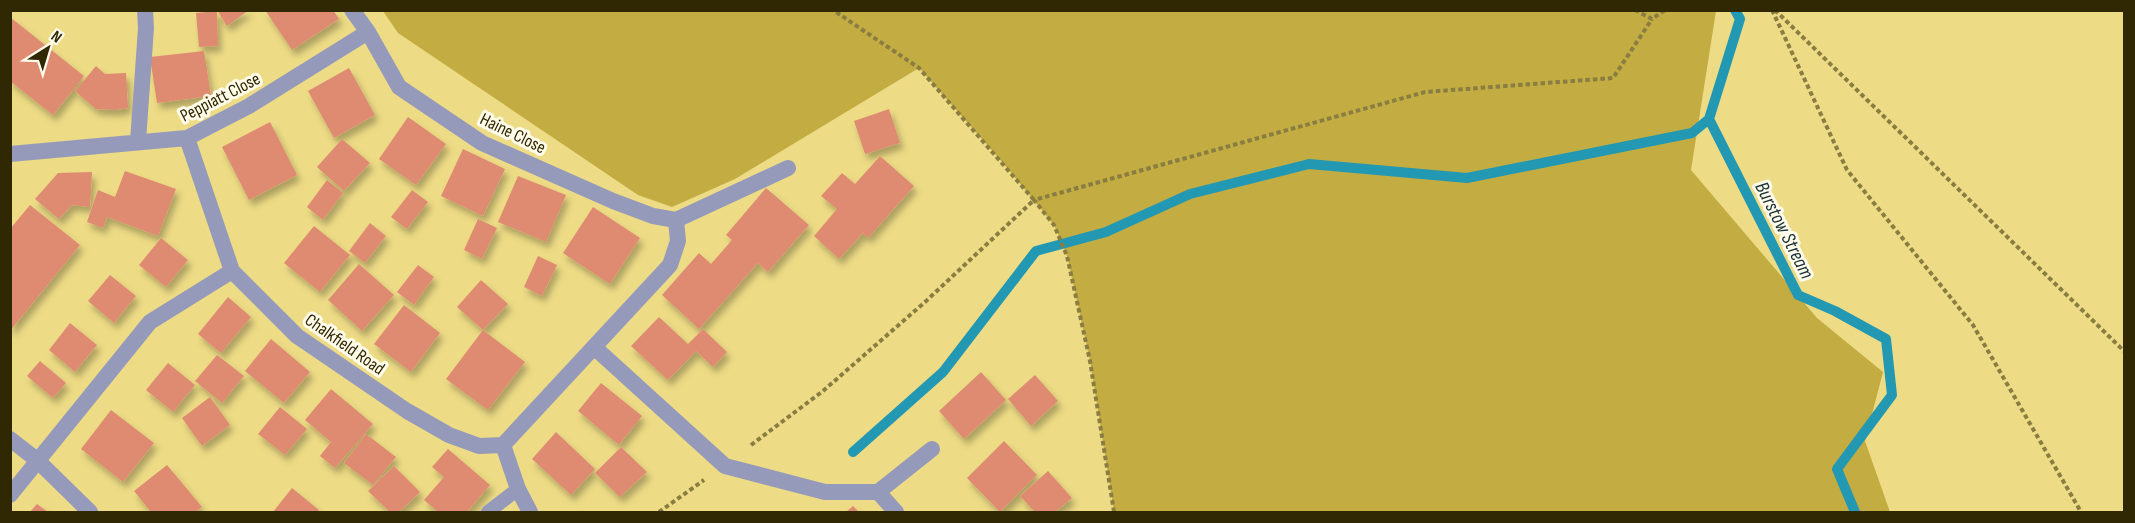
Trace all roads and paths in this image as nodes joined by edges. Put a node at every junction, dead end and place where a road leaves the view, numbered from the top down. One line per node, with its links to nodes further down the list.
1 (145, 10): 10 (street)
2 (352, 10): 8 (street)
3 (833, 10): 13 (path)
4 (1635, 10): 7 (path)
5 (1665, 10): 7 (path)
6 (1773, 10): 17 (path); 32 (path)
7 (1652, 19): 13 (path)
8 (368, 32): 9 (street, Peppiatt Close); 14 (street, Haine Close)
9 (187, 138): 10 (street, Peppiatt Close); 15 (street, Chalkfield Road)
10 (138, 141): 11 (street, Peppiatt Close)
11 (10, 154)
12 (788, 168): 14 (street)
13 (1034, 200): 22 (path); 31 (path)
14 (676, 220): 16 (street)
15 (232, 271): 19 (street, Chalkfield Road); 21 (street)
16 (594, 346): 19 (street); 22 (street)
17 (2124, 351)
18 (10, 439): 21 (street)
19 (503, 445): 23 (street)
20 (932, 449): 24 (street)
21 (38, 460): 25 (street); 26 (street)
22 (725, 466): 24 (street); 29 (path)
23 (518, 489): 27 (lane); 28 (street)
24 (878, 492): 30 (street)
25 (10, 495)
26 (90, 513)
27 (488, 513)
28 (530, 513)
29 (659, 513)
30 (896, 513)
31 (1114, 513)
32 (2081, 513)

